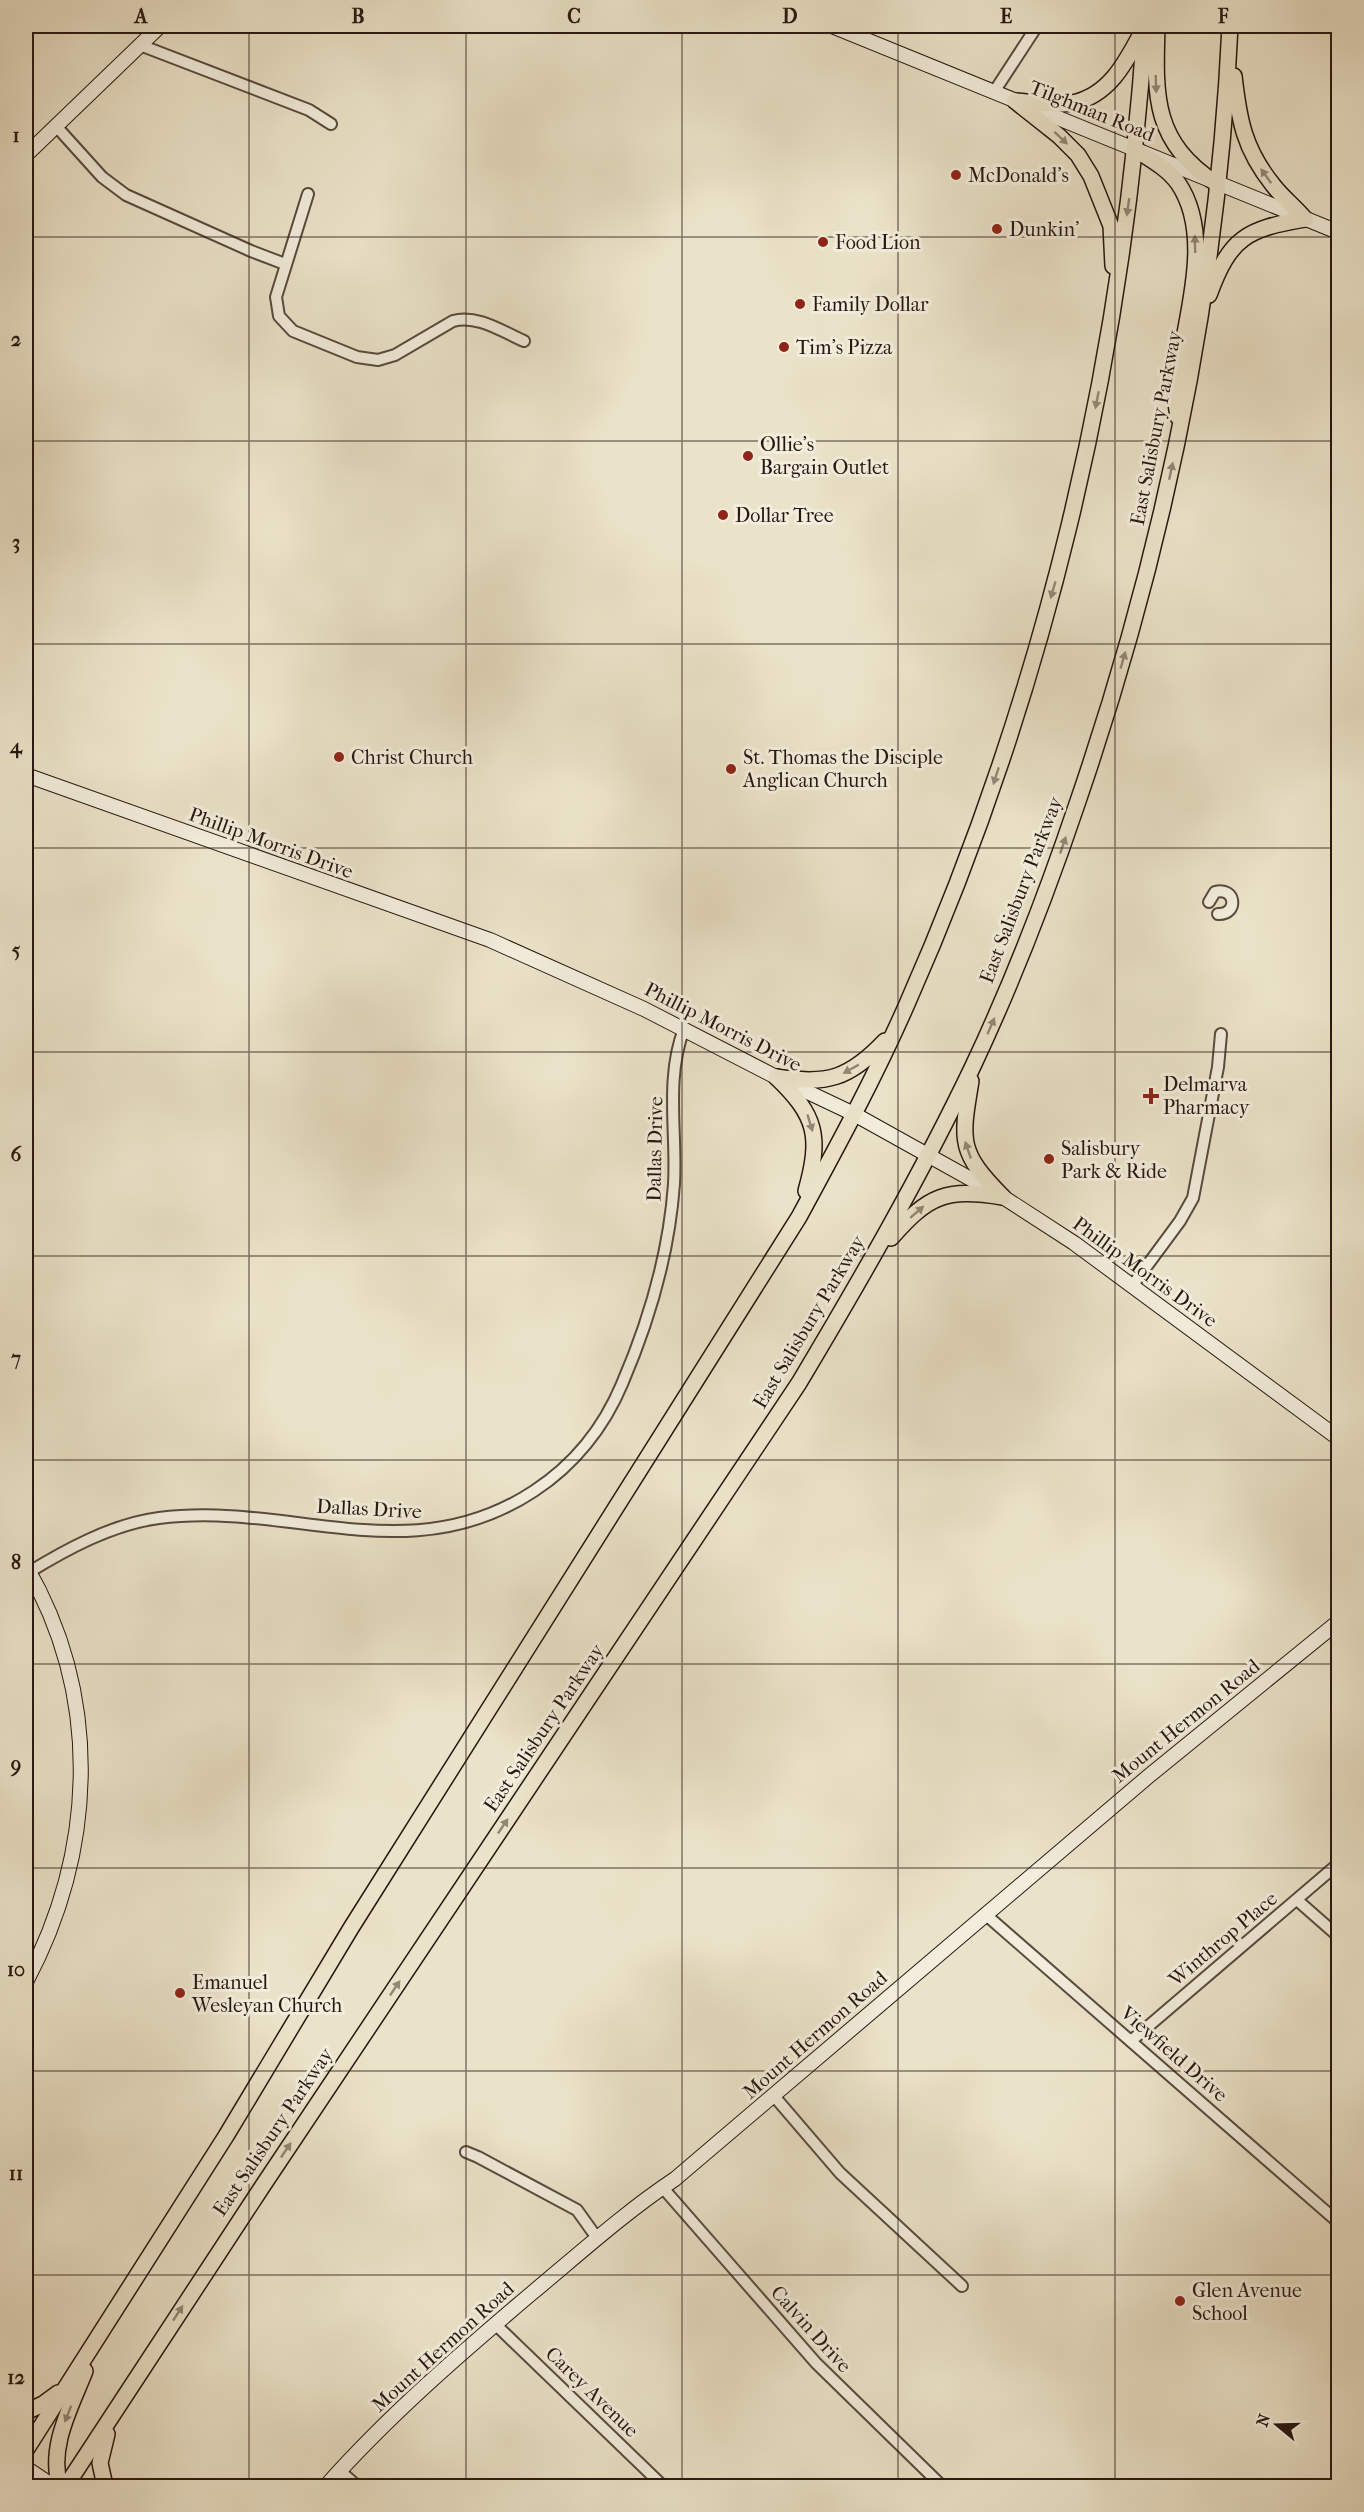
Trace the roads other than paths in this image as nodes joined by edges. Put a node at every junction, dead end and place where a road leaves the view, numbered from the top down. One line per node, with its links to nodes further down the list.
1 (160, 26): 7 (street)
2 (831, 26): 8 (street, Tilghman Road)
3 (1037, 26): 8 (street)
4 (1149, 26): 9 (main road); 12 (main road, East Salisbury Parkway); 14 (main road, one-way to 14)
5 (1230, 26): 6 (main road, East Salisbury Parkway)
6 (1229, 43): 14 (main road, East Salisbury Parkway); 16 (main road, one-way to 6)
7 (140, 45): 10 (street); 11 (street)
8 (994, 93): 9 (street, Tilghman Road)
9 (1015, 101): 12 (street, Tilghman Road); 19 (main road, one-way to 19)
10 (331, 124)
11 (56, 126): 13 (street); 18 (street)
12 (1135, 149): 14 (street, Tilghman Road); 19 (main road, East Salisbury Parkway, one-way to 19); 22 (main road, one-way to 12)
13 (26, 155)
14 (1217, 184): 16 (street, Tilghman Road); 20 (main road, East Salisbury Parkway)
15 (308, 194): 18 (street)
16 (1305, 219): 17 (street, Tilghman Road); 20 (main road)
17 (1338, 232)
18 (285, 264): 21 (street)
19 (1115, 298): 27 (main road, East Salisbury Parkway, one-way to 27)
20 (1197, 326): 22 (main road, East Salisbury Parkway)
21 (524, 341)
22 (1180, 426): 29 (main road, East Salisbury Parkway, one-way to 22)
23 (26, 775): 26 (street, Phillip Morris Drive)
24 (1209, 902): 25 (street)
25 (1218, 914)
26 (684, 1029): 30 (street, Phillip Morris Drive); 38 (street, Dallas Drive)
27 (895, 1030): 30 (main road, one-way to 30); 31 (main road, East Salisbury Parkway)
28 (1221, 1034): 36 (street)
29 (974, 1063): 32 (main road, East Salisbury Parkway); 33 (main road, one-way to 29)
30 (776, 1077): 31 (street, Phillip Morris Drive); 34 (main road, one-way to 34)
31 (854, 1114): 32 (street, Phillip Morris Drive); 34 (main road, East Salisbury Parkway)
32 (929, 1155): 33 (street, Phillip Morris Drive); 35 (main road, East Salisbury Parkway)
33 (1003, 1197): 35 (main road, one-way to 33); 36 (street, Phillip Morris Drive)
34 (799, 1217): 53 (main road, East Salisbury Parkway)
35 (876, 1254): 54 (main road, East Salisbury Parkway, one-way to 35)
36 (1132, 1286): 37 (street, Phillip Morris Drive)
37 (1338, 1438)
38 (27, 1571): 44 (street)
39 (1338, 1622): 42 (street, Mount Hermon Road)
40 (1338, 1864): 41 (street, Winthrop Place)
41 (1297, 1900): 43 (street); 45 (street, Winthrop Place)
42 (985, 1914): 45 (street, Viewfield Drive); 46 (street, Mount Hermon Road)
43 (1338, 1936)
44 (26, 1982)
45 (1131, 2041): 49 (street, Viewfield Drive)
46 (774, 2096): 48 (street, Mount Hermon Road); 51 (street)
47 (466, 2152): 50 (street)
48 (663, 2188): 50 (street, Mount Hermon Road); 69 (street, Calvin Drive)
49 (1338, 2222)
50 (597, 2238): 52 (street, Mount Hermon Road)
51 (962, 2286)
52 (495, 2324): 59 (street, Mount Hermon Road); 68 (street, Carey Avenue)
53 (96, 2340): 55 (main road, East Salisbury Parkway); 63 (main road, one-way to 63)
54 (148, 2363): 64 (main road, East Salisbury Parkway); 65 (main road)
55 (68, 2386): 56 (main road); 57 (main road, East Salisbury Parkway)
56 (26, 2412)
57 (26, 2450)
58 (26, 2468): 62 (street)
59 (340, 2470): 66 (street, Mount Hermon Road); 67 (street)
60 (26, 2478): 61 (main road)
61 (29, 2487)
62 (53, 2487)
63 (60, 2487)
64 (66, 2487)
65 (105, 2487)
66 (326, 2487)
67 (357, 2487)
68 (663, 2487)
69 (942, 2487)

